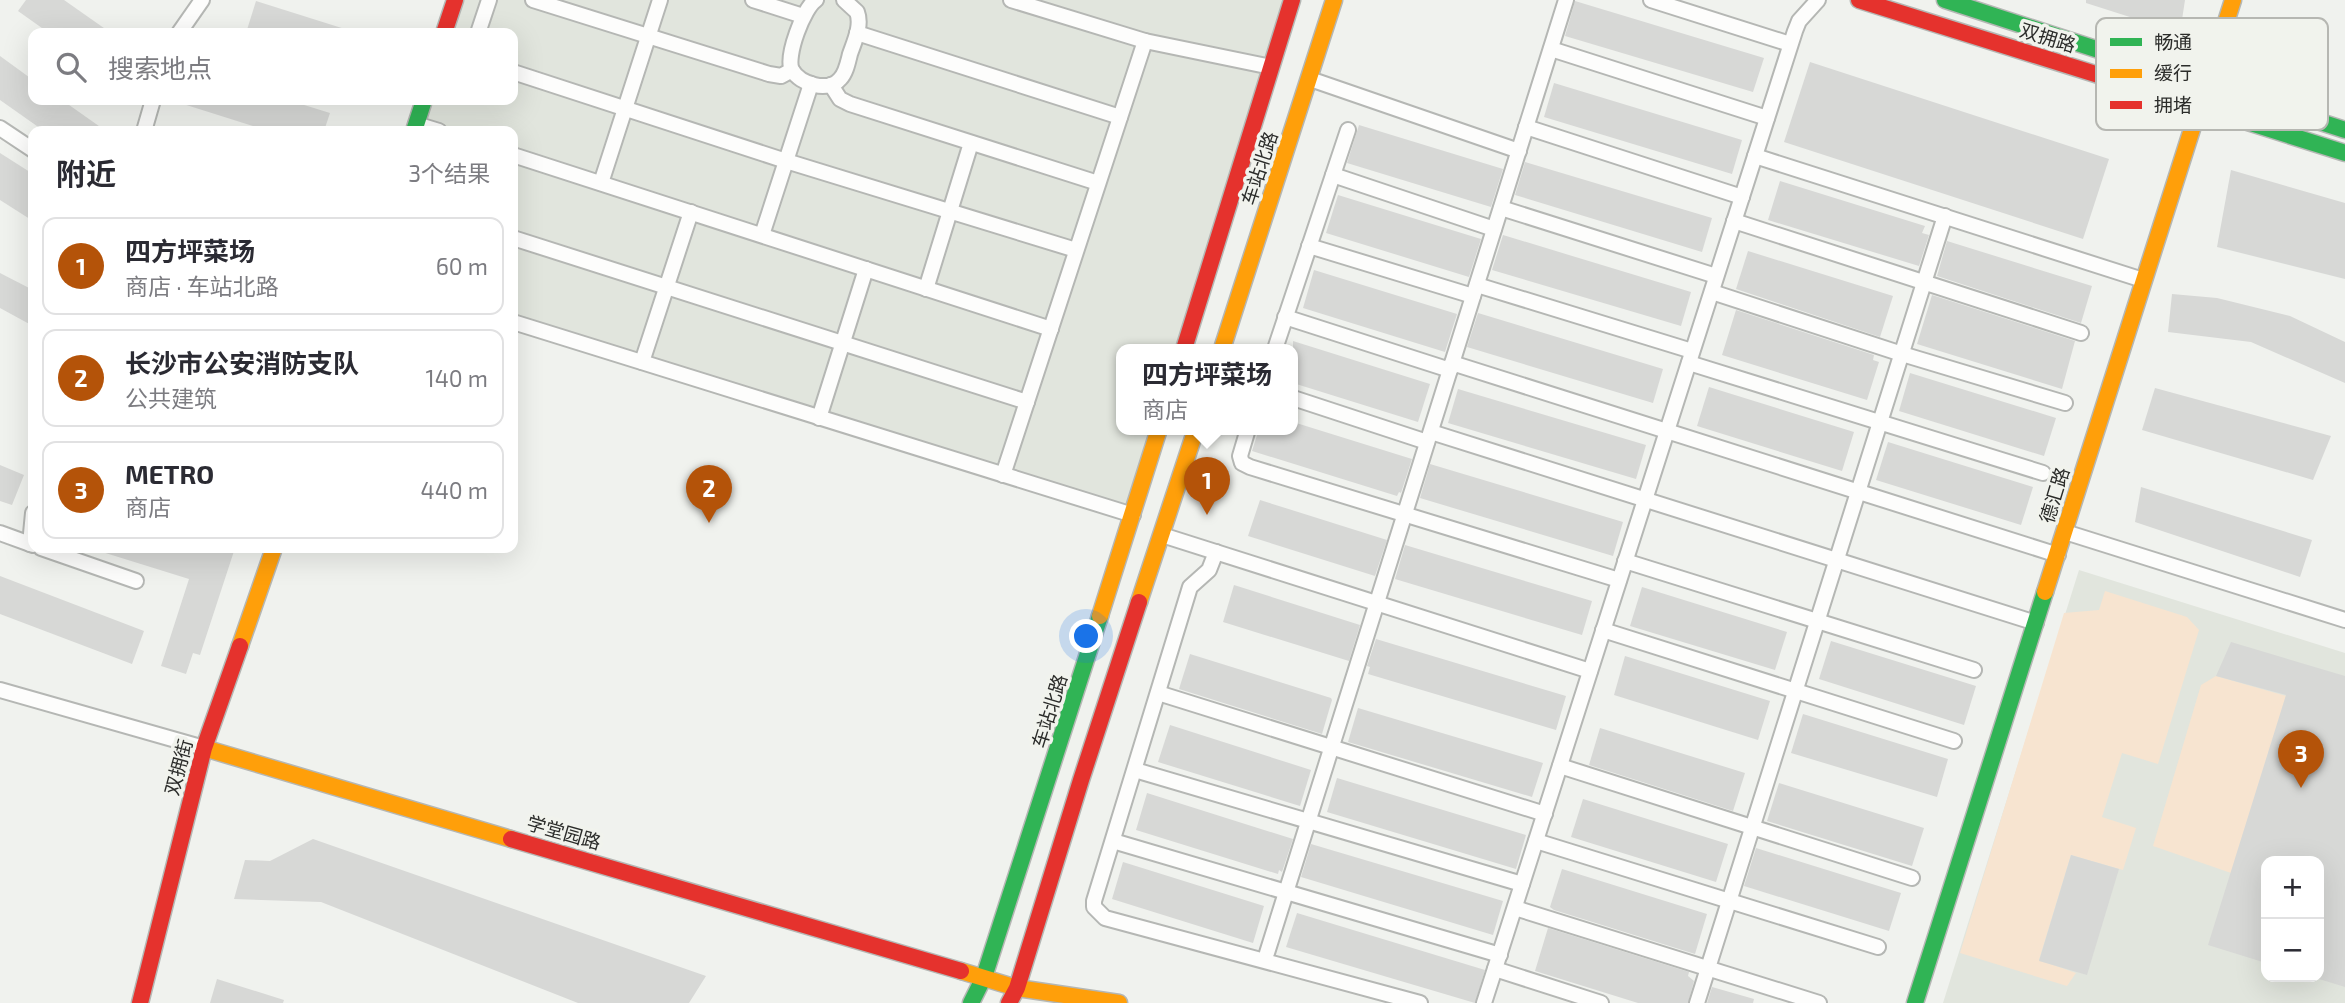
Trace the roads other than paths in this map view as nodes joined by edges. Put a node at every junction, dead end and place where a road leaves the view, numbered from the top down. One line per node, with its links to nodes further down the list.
1 (202, 0): 20 (street)
2 (455, 0): 21 (main road)
3 (489, 0): 22 (street)
4 (533, 0): 24 (street)
5 (660, 0): 24 (street)
6 (753, 0): 18 (street)
7 (816, 0): 18 (street)
8 (844, 0): 23 (street)
9 (1010, 0): 25 (street)
10 (1292, 0): 29 (main road, 车站北路)
11 (1334, 0): 33 (main road, 车站北路)
12 (1566, 0): 27 (street)
13 (1651, 0): 26 (street)
14 (1818, 0): 26 (street)
15 (1859, 0): 32 (main road, 双拥路)
16 (1945, 0): 28 (main road, 双拥路)
17 (2233, 0): 19 (main road, 德汇路)
18 (803, 16): 30 (street)
19 (2227, 18)
20 (182, 28)
21 (446, 28)
22 (480, 28)
23 (857, 33): 35 (street); 39 (street)
24 (648, 37): 30 (street); 38 (street)
25 (1144, 41): 29 (street); 39 (street)
26 (1790, 44): 40 (street)
27 (1551, 49): 40 (street); 44 (street)
28 (2096, 50)
29 (1271, 67): 84 (main road, 车站北路)
30 (792, 70): 34 (street)
31 (518, 74): 38 (street)
32 (2096, 74)
33 (1310, 79): 52 (street); 85 (main road, 车站北路)
34 (811, 83): 35 (street); 56 (street)
35 (831, 85): 50 (street)
36 (152, 105): 42 (street)
37 (422, 105): 43 (main road)
38 (625, 108): 56 (street); 58 (street)
39 (1120, 117): 59 (street)
40 (1766, 118): 54 (street)
41 (2328, 125): 49 (main road, 双拥路)
42 (145, 126)
43 (415, 126)
44 (1527, 127): 52 (street); 60 (street)
45 (0, 128): 51 (street)
46 (1348, 130): 57 (street)
47 (2192, 130): 73 (main road, 德汇路)
48 (2272, 130): 53 (main road, 双拥路)
49 (2345, 130)
50 (971, 142): 59 (street); 62 (street)
51 (28, 147)
52 (1519, 151): 61 (street)
53 (2345, 153)
54 (1755, 156): 60 (street); 64 (street)
55 (518, 157): 58 (street)
56 (786, 161): 62 (street); 67 (street)
57 (1333, 174): 66 (street); 69 (street)
58 (601, 183): 63 (street)
59 (1098, 183): 70 (street)
60 (1742, 197): 65 (street)
61 (1501, 208): 66 (street); 72 (street)
62 (950, 211): 70 (street); 76 (street)
63 (691, 212): 67 (street); 75 (street)
64 (1945, 216): 73 (street); 74 (street)
65 (1734, 222): 72 (street); 74 (street)
66 (1494, 229): 77 (street)
67 (762, 235): 71 (street)
68 (518, 240): 75 (street)
69 (1309, 246): 77 (street); 79 (street)
70 (1076, 250): 81 (street)
71 (866, 269): 76 (street); 83 (street)
72 (1716, 276): 78 (street)
73 (2143, 279): 107 (main road, 德汇路)
74 (1924, 283): 82 (street); 87 (street)
75 (666, 288): 83 (street); 89 (street)
76 (926, 289): 81 (street)
77 (1475, 290): 88 (street); 90 (street)
78 (1712, 292): 87 (street); 88 (street)
79 (1285, 317): 86 (street); 90 (street)
80 (518, 324): 89 (street)
81 (1051, 329): 92 (street)
82 (2081, 333)
83 (842, 344): 92 (street); 94 (street)
84 (1186, 344)
85 (1224, 344)
86 (1277, 344)
87 (1902, 354): 93 (street); 95 (street)
88 (1690, 357): 95 (street); 96 (street)
89 (642, 362): 94 (street)
90 (1451, 366): 96 (street); 100 (street)
91 (1298, 399): 100 (street)
92 (1027, 402): 102 (street)
93 (2065, 403)
94 (819, 418): 102 (street)
95 (1880, 422): 101 (street); 103 (street)
96 (1667, 430): 103 (street); 104 (street)
97 (1157, 435): 105 (main road, 车站北路)
98 (1194, 435): 109 (main road)
99 (1246, 435): 106 (street)
100 (1429, 437): 104 (street); 106 (street)
101 (2043, 473)
102 (1003, 475): 105 (street)
103 (1858, 491): 114 (street); 115 (street)
104 (1645, 500): 115 (street); 116 (street)
105 (1133, 515): 149 (main road, 车站北路)
106 (1405, 515): 117 (street); 119 (street)
107 (2065, 532): 114 (main road, 德汇路); 120 (street)
108 (0, 533): 110 (street)
109 (1161, 535): 111 (street); 150 (main road)
110 (28, 543)
111 (1216, 552): 119 (street); 128 (street)
112 (55, 553): 118 (street)
113 (272, 553): 131 (main road, 双拥街)
114 (2058, 555): 122 (main road, 德汇路)
115 (1837, 560): 121 (street); 122 (street)
116 (1625, 561): 117 (street); 121 (street)
117 (1619, 579): 123 (street)
118 (136, 581)
119 (1377, 603): 125 (street); 130 (street)
120 (2345, 620)
121 (1818, 621): 124 (street); 127 (street)
122 (2036, 623): 160 (main road, 德汇路)
123 (1603, 630): 125 (street); 127 (street)
124 (1975, 670)
125 (1590, 671): 132 (street)
126 (0, 690): 131 (street, 学堂园路)
127 (1796, 691): 129 (street); 136 (street)
128 (1158, 693): 130 (street); 133 (street)
129 (1954, 741)
130 (1332, 747): 134 (street); 135 (street)
131 (204, 748): 149 (main road, 学堂园路); 151 (main road, 双拥街)
132 (1560, 766): 134 (street); 136 (street)
133 (1135, 770): 135 (street); 137 (street)
134 (1545, 814): 138 (street)
135 (1309, 821): 140 (street); 141 (street)
136 (1753, 827): 139 (street); 142 (street)
137 (1113, 841): 141 (street); 155 (street)
138 (1536, 841): 140 (street); 142 (street)
139 (1912, 878)
140 (1522, 884): 143 (street)
141 (1287, 891): 145 (street); 146 (street)
142 (1729, 901): 144 (street); 147 (street)
143 (1515, 908): 146 (street); 147 (street)
144 (1878, 947)
145 (1267, 953)
146 (1500, 955): 148 (street)
147 (1708, 968): 158 (street); 159 (street)
148 (1495, 969): 156 (street); 157 (street)
149 (984, 977): 150 (main road, 学堂园路); 152 (main road, 车站北路)
150 (1017, 988): 153 (main road); 154 (main road, 学堂园路)
151 (140, 1003)
152 (971, 1003)
153 (1009, 1003)
154 (1119, 1003)
155 (1420, 1003)
156 (1484, 1003)
157 (1601, 1003)
158 (1697, 1003)
159 (1819, 1003)
160 (1916, 1003)

